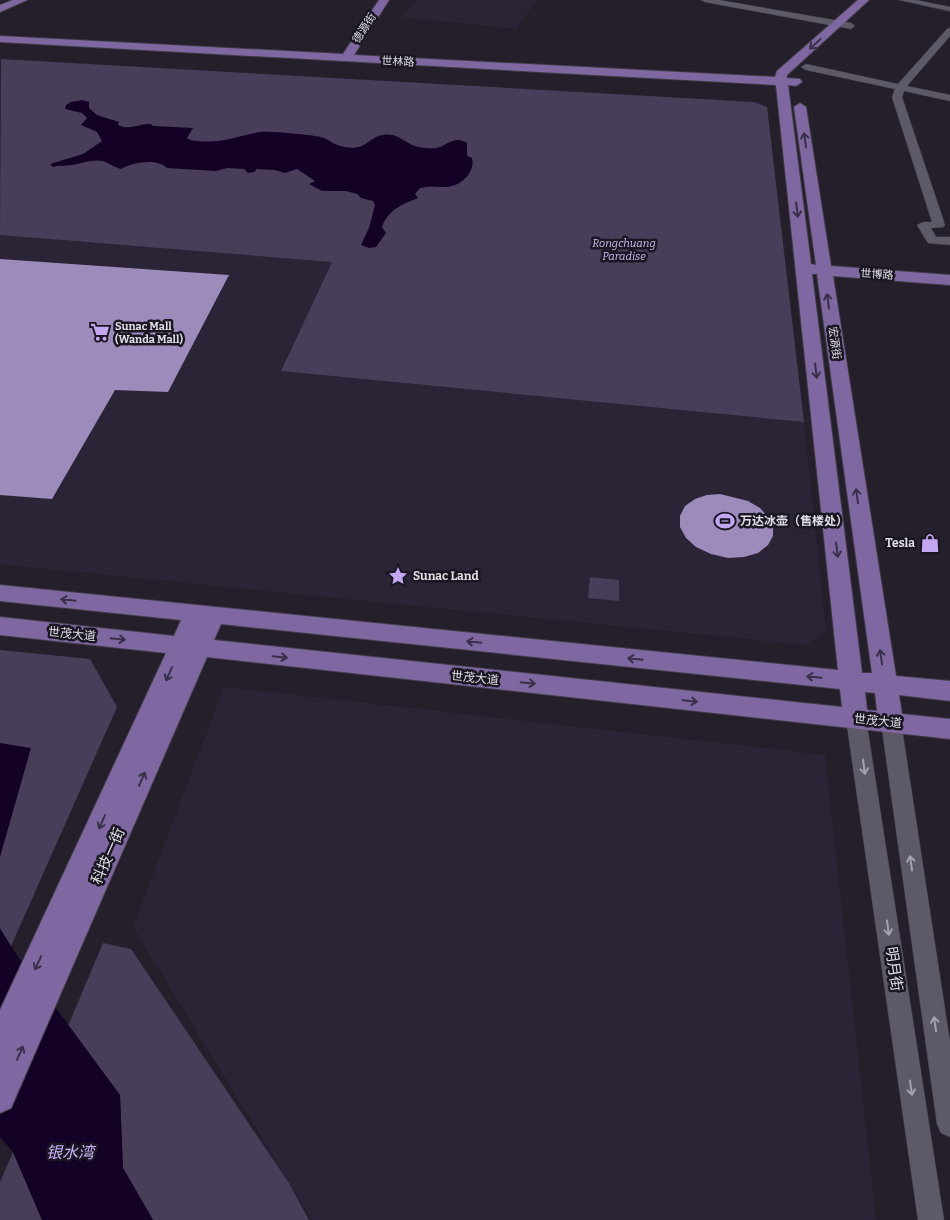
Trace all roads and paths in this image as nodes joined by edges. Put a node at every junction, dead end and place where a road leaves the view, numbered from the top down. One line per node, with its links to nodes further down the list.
1 (12, 0): 8 (main road)
2 (22, 0): 9 (main road)
3 (384, 0): 17 (main road, 德源街)
4 (706, 0): 11 (street)
5 (903, 0): 10 (street)
6 (396, 1): 13 (main road, 德源街)
7 (868, 3): 11 (main road); 12 (main road)
8 (0, 5)
9 (0, 9)
10 (950, 9)
11 (838, 24): 12 (street); 18 (main road, one-way to 18)
12 (851, 26): 18 (main road)
13 (377, 29)
14 (950, 31): 19 (street)
15 (0, 32): 17 (main road, 世林路)
16 (0, 39): 17 (main road, 世林路)
17 (348, 55): 18 (main road, 世林路)
18 (792, 76): 19 (street); 22 (main road, 宏源街, one-way to 22); 23 (main road, 宏源街, one-way to 18)
19 (901, 87): 20 (street); 21 (street)
20 (950, 98)
21 (950, 241)
22 (804, 271): 23 (main road, 世博路); 30 (main road, 宏源街, one-way to 30)
23 (824, 272): 24 (main road, 世博路); 25 (main road, 世博路); 31 (main road, 宏源街, one-way to 23)
24 (950, 280)
25 (950, 284)
26 (0, 593): 27 (main road, one-way to 26)
27 (205, 614): 29 (main road, 科技一街); 30 (main road, one-way to 27)
28 (0, 626): 29 (main road, 世茂大道, one-way to 29)
29 (191, 647): 33 (main road, 世茂大道, one-way to 33); 36 (main road, 科技一街)
30 (852, 681): 31 (main road); 33 (main road, 宏源街)
31 (885, 684): 32 (main road); 34 (main road, 宏源街)
32 (950, 691)
33 (856, 719): 34 (main road, 世茂大道); 40 (street, 明月街, one-way to 40)
34 (891, 722): 35 (main road, 世茂大道); 39 (street, one-way to 34)
35 (950, 729)
36 (69, 919): 37 (main road, 科技一街, one-way to 37); 38 (main road, 科技一街, one-way to 36)
37 (0, 1045)
38 (0, 1097)
39 (950, 1124)
40 (931, 1220)

